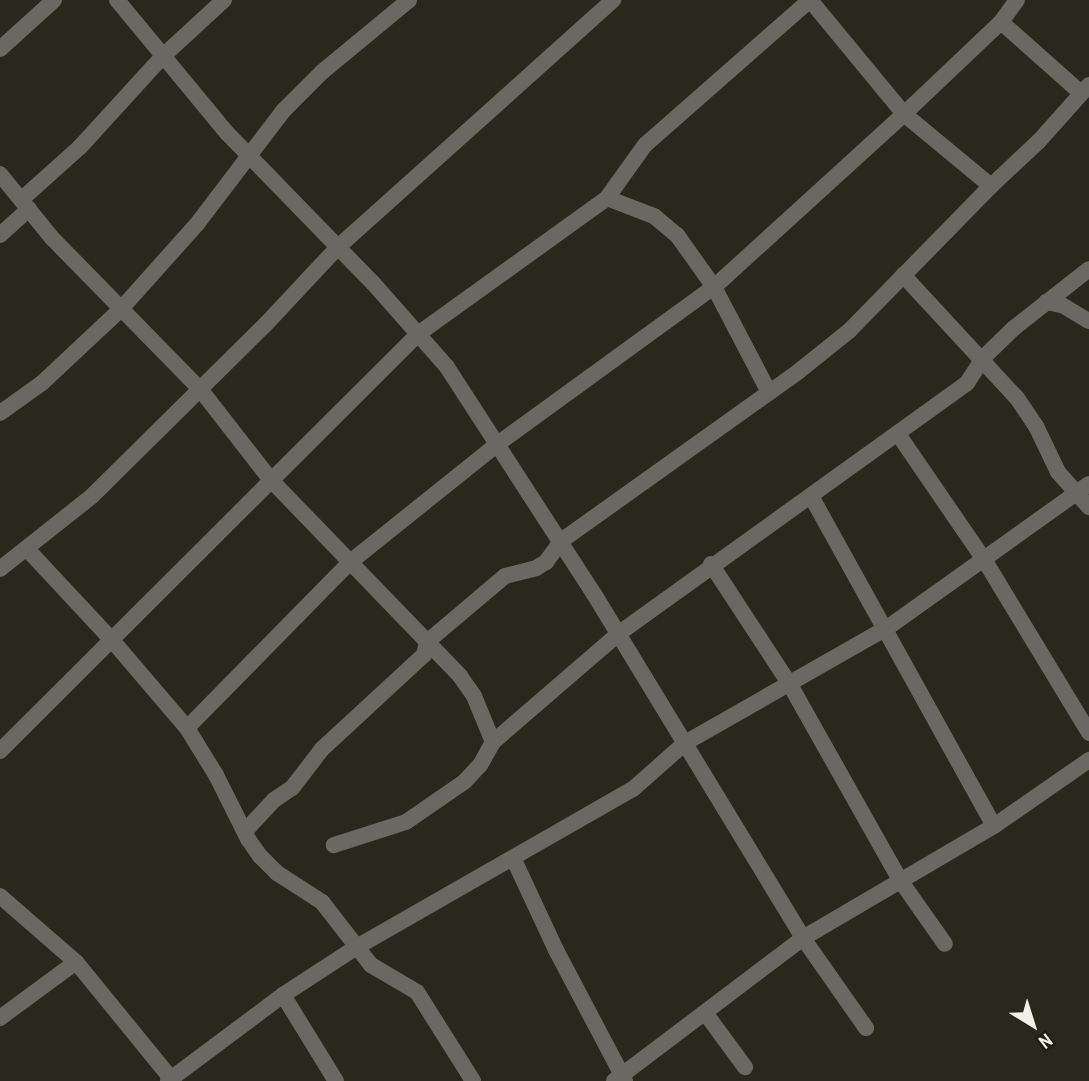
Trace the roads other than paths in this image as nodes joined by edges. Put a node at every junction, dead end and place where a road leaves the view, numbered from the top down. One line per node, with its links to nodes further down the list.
1 (54, 0): 9 (street)
2 (117, 0): 10 (street)
3 (224, 0): 10 (street)
4 (409, 0): 13 (street)
5 (613, 0): 19 (street)
6 (810, 0): 12 (street); 16 (street)
7 (1017, 0): 8 (street)
8 (1000, 22): 11 (street); 12 (street)
9 (0, 49)
10 (163, 56): 13 (street); 17 (street)
11 (1085, 89): 15 (street)
12 (904, 114): 15 (street); 22 (street)
13 (250, 155): 19 (street); 24 (street)
14 (0, 174): 17 (street)
15 (991, 186): 21 (street)
16 (607, 198): 22 (street); 26 (street)
17 (26, 204): 18 (street); 24 (street)
18 (0, 234)
19 (338, 247): 26 (street); 28 (street)
20 (1089, 269): 23 (street)
21 (903, 275): 27 (street); 29 (street)
22 (714, 287): 29 (street); 32 (street)
23 (1046, 302): 25 (street); 27 (street)
24 (121, 309): 28 (street); 30 (street)
25 (1089, 321)
26 (418, 334): 32 (street); 33 (street)
27 (982, 358): 31 (street); 35 (street)
28 (200, 390): 33 (street); 39 (street)
29 (769, 392): 38 (street)
30 (0, 413)
31 (898, 434): 36 (street); 40 (street)
32 (499, 443): 38 (street); 41 (street)
33 (270, 480): 41 (street); 46 (street)
34 (1089, 484): 35 (street)
35 (1074, 493): 37 (street); 40 (street)
36 (811, 496): 42 (street); 44 (street)
37 (1089, 508)
38 (561, 541): 45 (street); 47 (street)
39 (27, 549): 43 (street); 46 (street)
40 (985, 561): 44 (street); 50 (street)
41 (349, 563): 47 (street); 49 (street)
42 (711, 564): 45 (street); 48 (street)
43 (0, 569)
44 (887, 628): 48 (street); 55 (street)
45 (618, 634): 51 (street); 52 (street)
46 (111, 639): 49 (street); 53 (street)
47 (427, 642): 51 (street); 56 (street)
48 (789, 683): 52 (street); 59 (street)
49 (187, 728): 56 (street)
50 (1089, 733)
51 (493, 742): 57 (street)
52 (685, 743): 58 (street); 61 (street)
53 (0, 751)
54 (1089, 760): 55 (street)
55 (994, 826): 59 (street)
56 (246, 830): 63 (street)
57 (334, 845)
58 (514, 860): 63 (street); 70 (street)
59 (900, 880): 61 (street); 62 (street)
60 (0, 896): 64 (street)
61 (803, 938): 66 (street); 68 (street)
62 (945, 944)
63 (355, 948): 65 (street); 73 (street)
64 (76, 962): 67 (street); 71 (street)
65 (283, 995): 71 (street); 72 (street)
66 (706, 1014): 69 (street); 70 (street)
67 (0, 1018)
68 (866, 1028)
69 (745, 1067)
70 (620, 1079)
71 (171, 1080)
72 (336, 1081)
73 (473, 1081)

